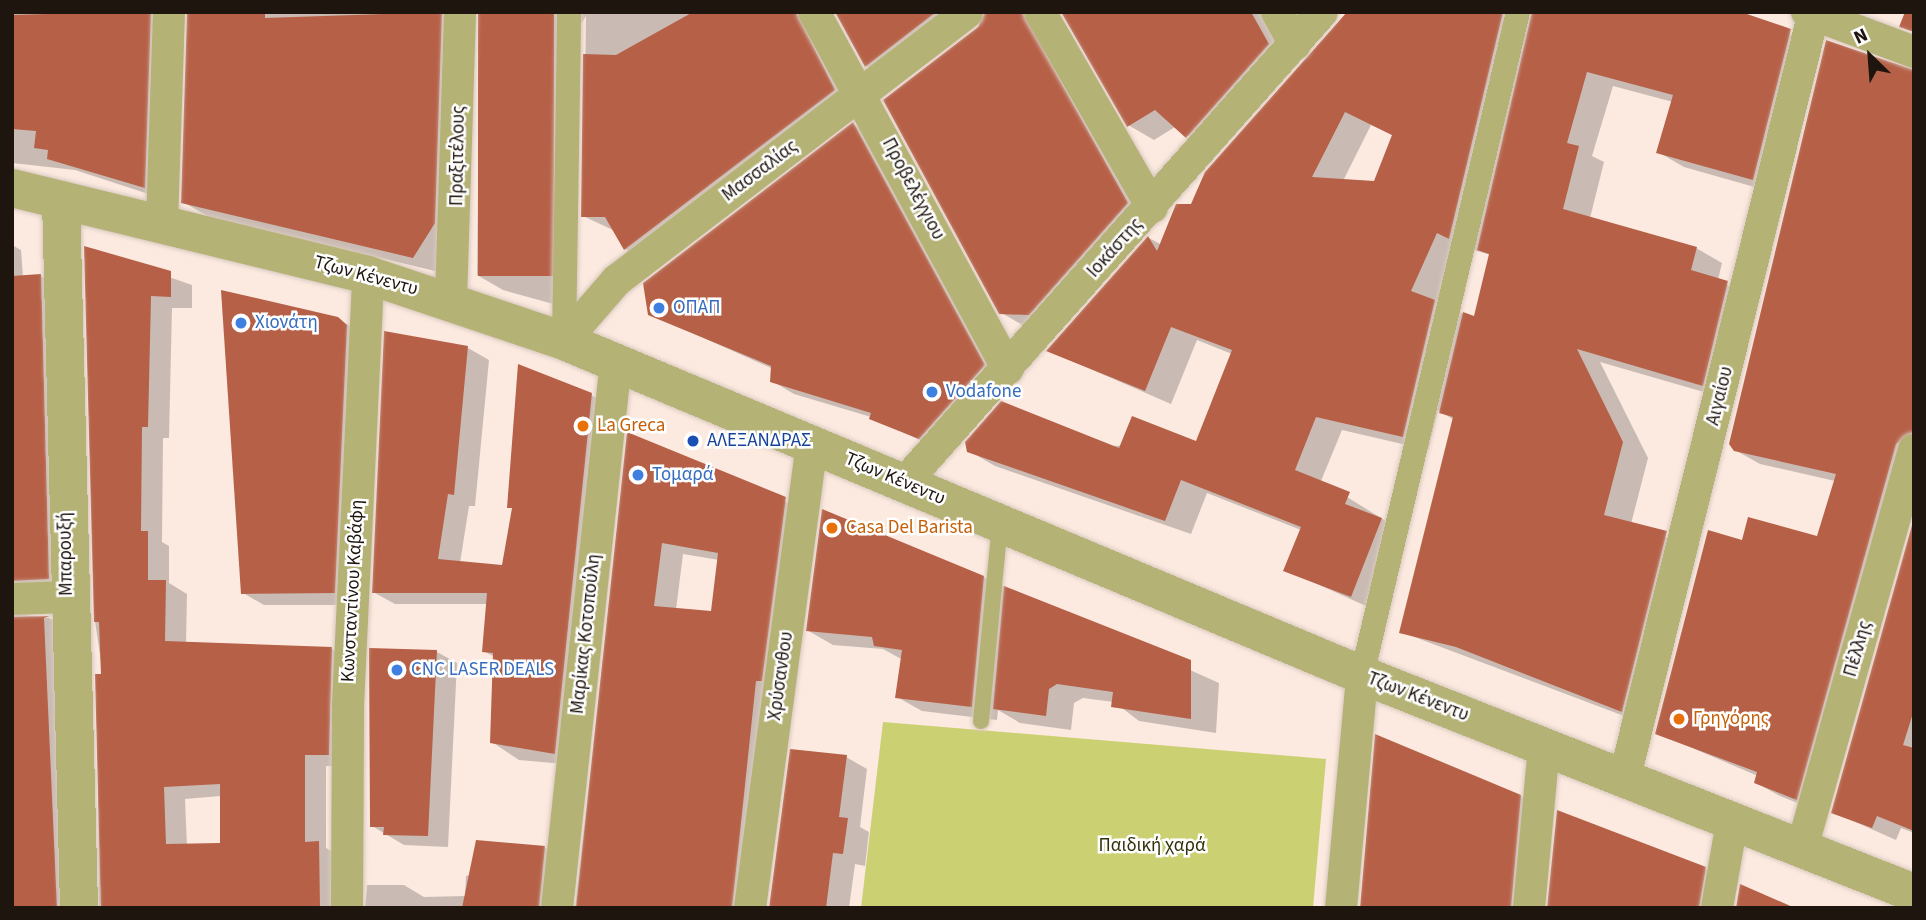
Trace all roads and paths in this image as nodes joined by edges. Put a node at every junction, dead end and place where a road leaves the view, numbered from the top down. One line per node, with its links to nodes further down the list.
1 (169, 12): 17 (street)
2 (460, 12): 19 (street, Πραξιτέλους)
3 (569, 12): 20 (street)
4 (814, 12): 13 (street, Προβελέγγιου)
5 (967, 12): 13 (street, Μασσαλίας)
6 (1040, 12): 16 (street)
7 (1277, 12): 11 (street)
8 (1322, 12): 11 (street, Ιοκάστης)
9 (1518, 12): 29 (street)
10 (1811, 13): 12 (street); 32 (street, Αιγαίου)
11 (1295, 44): 16 (street, Ιοκάστης)
12 (1914, 52)
13 (863, 93): 20 (street, Μασσαλίας); 22 (street, Προβελέγγιου)
14 (12, 188): 15 (street, Τζων Κένεντυ)
15 (61, 200): 17 (street, Τζων Κένεντυ); 27 (street, Μπαρουξή)
16 (1152, 207): 22 (street, Ιοκάστης)
17 (162, 223): 18 (street, Τζων Κένεντυ)
18 (368, 275): 19 (street, Τζων Κένεντυ); 37 (street, Κωνσταντίνου Καβάφη)
19 (451, 300): 20 (street, Τζων Κένεντυ)
20 (564, 341): 21 (street, Τζων Κένεντυ)
21 (616, 361): 23 (street, Τζων Κένεντυ); 38 (street, Μαρίκας Κοτοπούλη)
22 (1008, 369): 25 (street, Ιοκάστης)
23 (812, 444): 25 (street, Τζων Κένεντυ); 39 (street, Χρύσανθου)
24 (1914, 449): 34 (street, Πέλλης)
25 (905, 482): 26 (street, Τζων Κένεντυ)
26 (1000, 523): 29 (street, Τζων Κένεντυ); 30 (lane)
27 (66, 597): 28 (street); 36 (street, Μπαρουξή)
28 (12, 599)
29 (1362, 675): 31 (street, Τζων Κένεντυ); 40 (street)
30 (981, 721)
31 (1544, 746): 32 (street, Τζων Κένεντυ); 41 (street)
32 (1624, 780): 33 (street, Τζων Κένεντυ)
33 (1732, 822): 34 (street, Τζων Κένεντυ); 42 (street)
34 (1802, 848): 35 (street, Τζων Κένεντυ)
35 (1914, 893)
36 (79, 908)
37 (347, 908)
38 (557, 908)
39 (750, 908)
40 (1341, 908)
41 (1529, 908)
42 (1717, 908)

